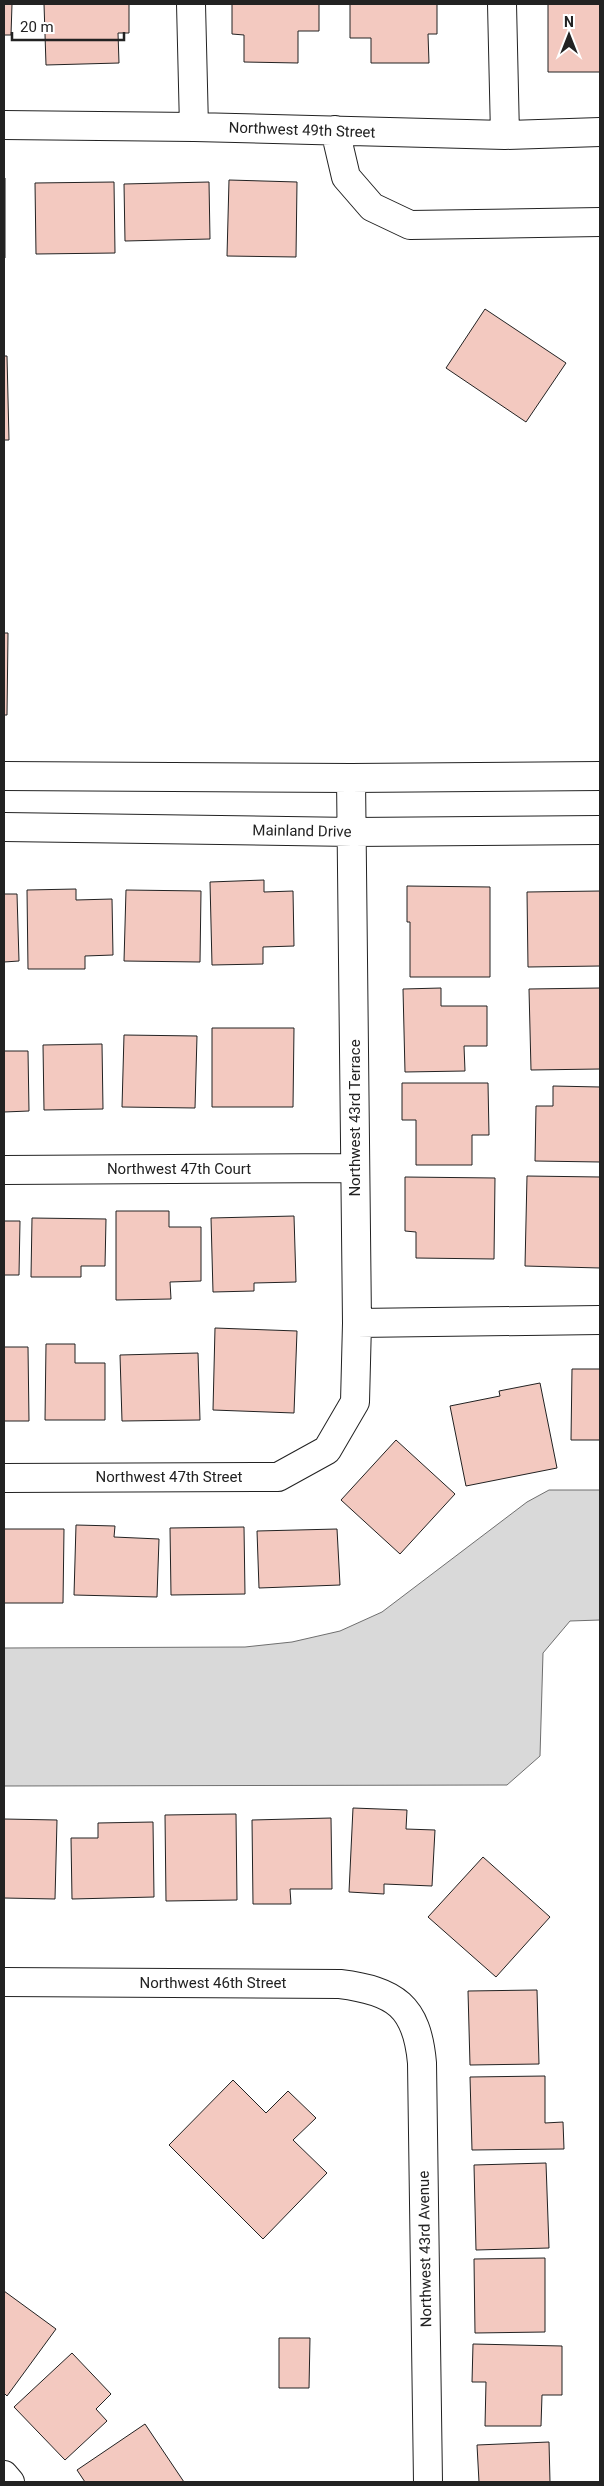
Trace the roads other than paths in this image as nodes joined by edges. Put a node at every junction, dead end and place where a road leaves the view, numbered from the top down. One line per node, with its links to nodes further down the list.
1 (191, 4): 4 (street)
2 (502, 4): 7 (street)
3 (4, 125): 4 (street, Northwest 49th Street)
4 (194, 127): 5 (street, Northwest 49th Street)
5 (335, 130): 7 (street, Northwest 49th Street); 8 (street)
6 (600, 132): 7 (street, Northwest 49th Street)
7 (505, 135)
8 (600, 222)
9 (4, 776): 11 (street)
10 (600, 776): 11 (street)
11 (352, 778): 14 (street, Northwest 43rd Terrace)
12 (4, 827): 14 (street, Mainland Drive)
13 (600, 830): 14 (street, Mainland Drive)
14 (353, 832): 15 (street, Northwest 43rd Terrace)
15 (355, 1168): 16 (street, Northwest 47th Court); 18 (street, Northwest 43rd Terrace)
16 (4, 1170)
17 (600, 1320): 18 (street)
18 (357, 1323): 19 (street, Northwest 43rd Terrace)
19 (327, 1450): 20 (street, Northwest 47th Street)
20 (4, 1478)
21 (4, 1982): 22 (street, Northwest 46th Street)
22 (412, 2018): 25 (street, Northwest 43rd Avenue)
23 (4, 2475): 24 (street)
24 (10, 2482)
25 (428, 2482)

